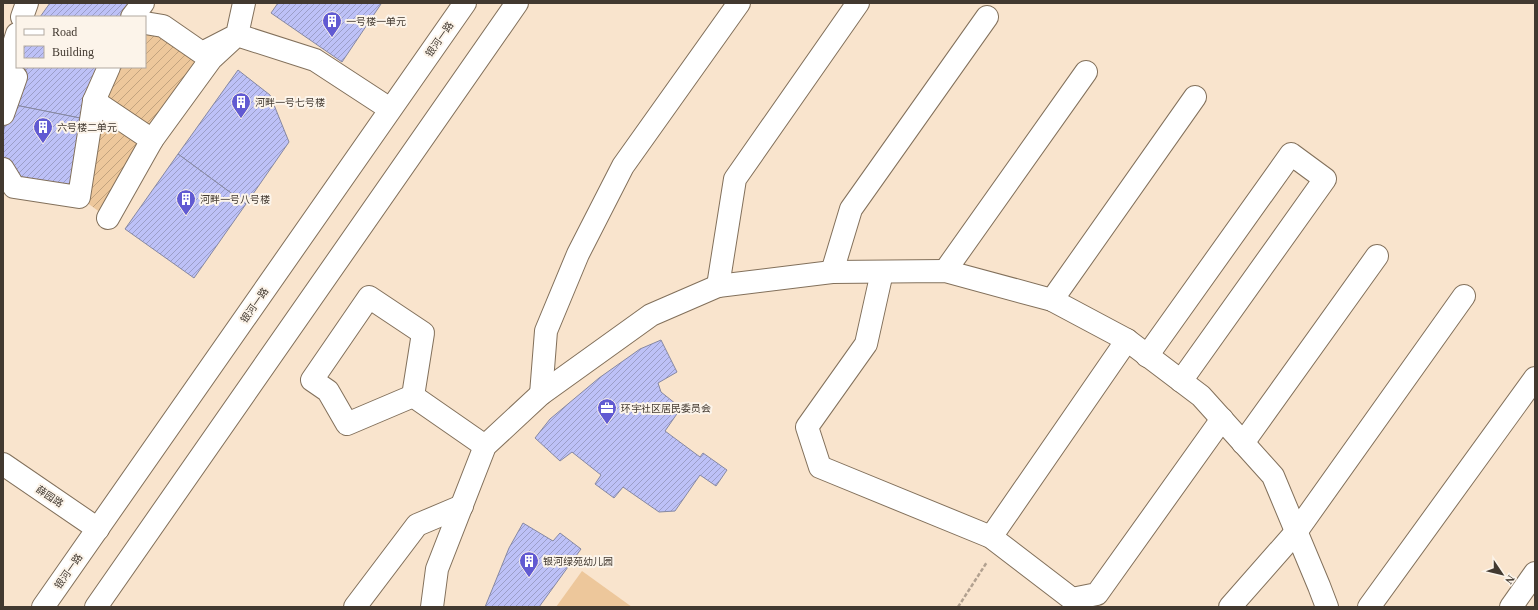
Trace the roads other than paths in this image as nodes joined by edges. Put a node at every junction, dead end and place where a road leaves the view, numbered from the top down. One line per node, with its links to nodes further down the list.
1 (27, 3): 8 (street)
2 (143, 3): 9 (street)
3 (244, 3): 12 (street)
4 (465, 3): 19 (street, 银河一路)
5 (517, 3): 48 (street)
6 (739, 3): 35 (street)
7 (858, 3): 28 (street)
8 (22, 16)
9 (133, 16)
10 (987, 17): 26 (street)
11 (146, 23): 12 (street)
12 (237, 35): 19 (street); 21 (street)
13 (16, 37): 15 (street)
14 (109, 68): 18 (street)
15 (4, 71): 20 (street)
16 (1086, 72): 25 (street)
17 (1195, 97): 30 (street)
18 (94, 101): 21 (street); 22 (street)
19 (390, 109): 42 (street, 银河一路)
20 (3, 114)
21 (152, 140): 23 (street)
22 (3, 169)
23 (108, 218)
24 (1377, 256): 38 (street)
25 (945, 271): 27 (street); 30 (street)
26 (832, 272): 27 (street); 28 (street)
27 (882, 272): 44 (street)
28 (718, 286): 35 (street)
29 (1464, 296): 43 (street)
30 (1052, 300): 31 (street)
31 (1127, 340): 32 (street); 44 (street)
32 (1147, 356): 34 (street); 34 (street)
33 (1535, 378): 53 (street)
34 (1181, 381): 37 (street)
35 (541, 394): 39 (street)
36 (413, 396): 36 (street); 39 (street)
37 (1222, 419): 38 (street); 46 (street)
38 (1243, 443): 43 (street)
39 (485, 446): 41 (street)
40 (3, 464): 42 (street, 薛园路)
41 (462, 506): 49 (street); 50 (street)
42 (98, 529): 47 (street, 银河一路)
43 (1296, 532): 51 (street); 52 (street)
44 (996, 540): 46 (street)
45 (1535, 573): 54 (street)
46 (1074, 603)
47 (43, 607)
48 (96, 607)
49 (355, 607)
50 (432, 607)
51 (1230, 607)
52 (1327, 607)
53 (1369, 607)
54 (1511, 607)

